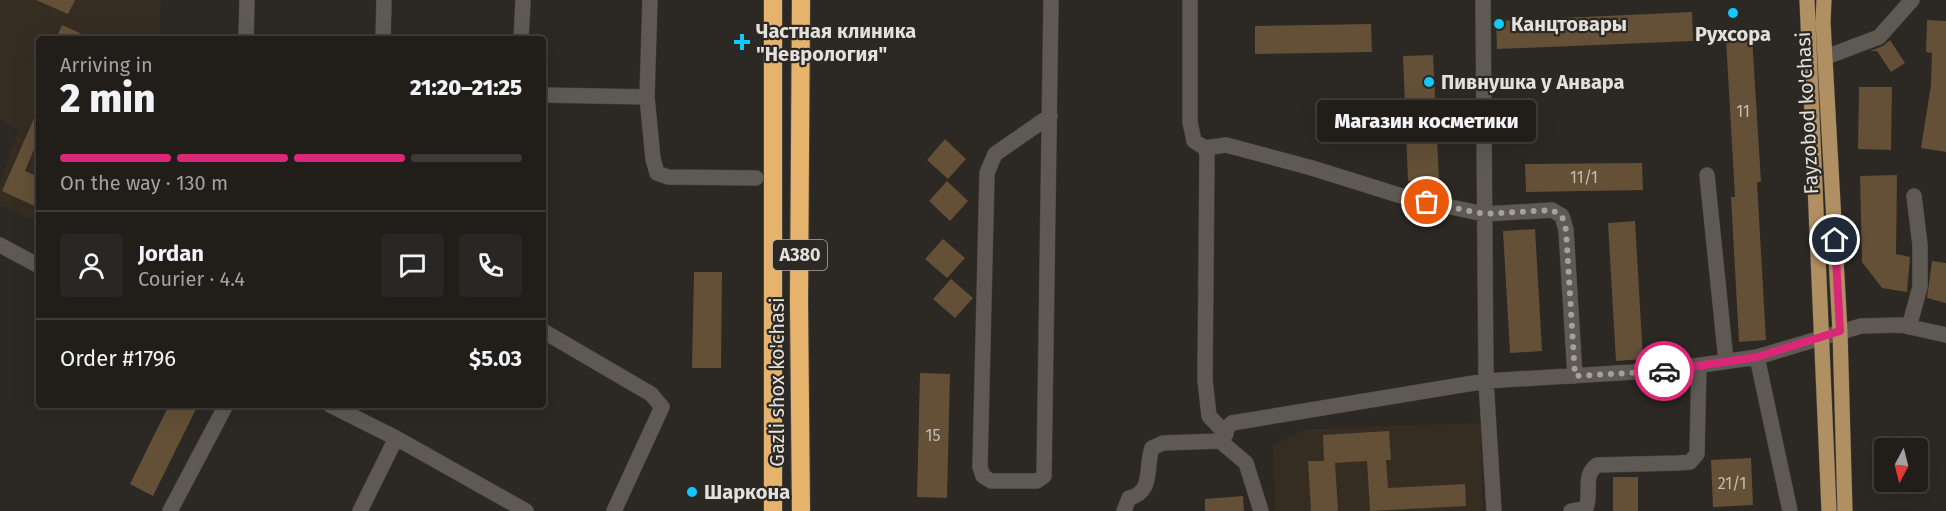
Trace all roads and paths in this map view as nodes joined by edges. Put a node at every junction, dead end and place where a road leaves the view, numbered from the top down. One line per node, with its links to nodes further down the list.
1 (247, 0): 13 (street)
2 (384, 0): 14 (street)
3 (523, 0): 15 (street)
4 (650, 0): 18 (street)
5 (774, 0): 45 (highway, Gazli shox ko'chasi / A380)
6 (801, 0): 46 (highway, Gazli shox ko'chasi / A380)
7 (1051, 0): 19 (street)
8 (1190, 0): 20 (street)
9 (1483, 0): 24 (street)
10 (1807, 0): 31 (main road)
11 (1824, 0): 16 (main road, Fayzobod ko'chasi)
12 (1912, 0): 16 (street)
13 (246, 36)
14 (383, 36)
15 (521, 36)
16 (1826, 57): 28 (main road, Fayzobod ko'chasi)
17 (546, 95): 18 (street)
18 (647, 97): 22 (street)
19 (1050, 116): 19 (street)
20 (1205, 147): 24 (street); 40 (street)
21 (1707, 175): 33 (street)
22 (756, 178)
23 (1914, 196): 27 (street)
24 (1484, 214): 35 (street); 36 (street)
25 (0, 245): 26 (street)
26 (36, 264)
27 (1909, 327): 28 (street); 30 (street)
28 (1840, 331): 31 (street); 53 (main road, Fayzobod ko'chasi)
29 (546, 334): 44 (street)
30 (1946, 335)
31 (1822, 337): 32 (street); 52 (main road)
32 (1757, 357): 33 (street); 51 (street)
33 (1726, 361): 34 (street)
34 (1699, 365): 35 (street); 50 (street)
35 (1575, 376): 36 (street)
36 (1485, 381): 40 (street); 49 (street)
37 (224, 408): 41 (street)
38 (336, 408): 39 (street)
39 (396, 438): 42 (street); 43 (street)
40 (1223, 438): 47 (street); 48 (street)
41 (170, 511)
42 (360, 511)
43 (526, 511)
44 (614, 511)
45 (773, 511)
46 (801, 511)
47 (1124, 511)
48 (1261, 511)
49 (1494, 511)
50 (1571, 511)
51 (1790, 511)
52 (1829, 511)
53 (1845, 511)

